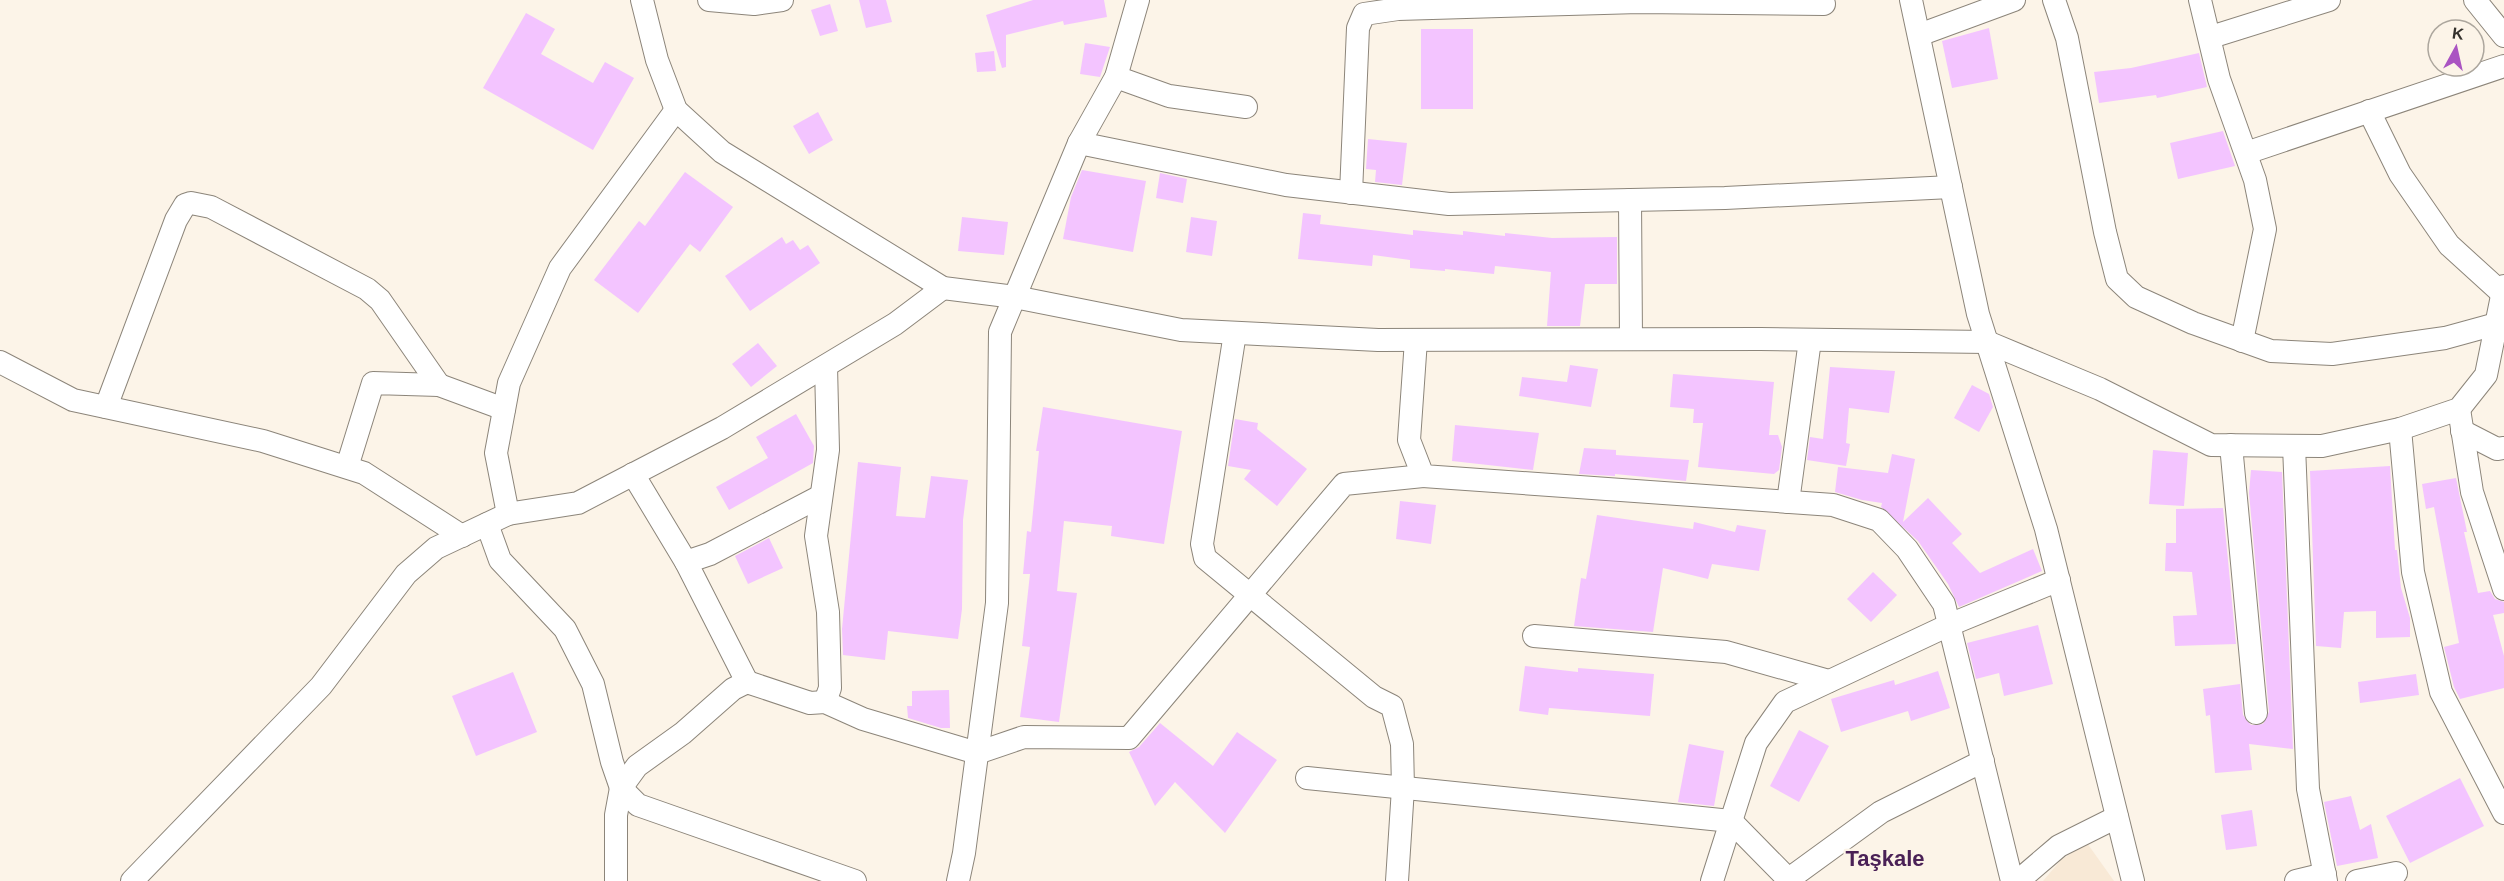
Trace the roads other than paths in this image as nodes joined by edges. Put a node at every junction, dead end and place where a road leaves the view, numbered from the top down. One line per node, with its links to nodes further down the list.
1 (642, 0): 20 (street)
2 (709, 0): 3 (street)
3 (782, 0)
4 (1138, 0): 18 (street)
5 (1911, 0): 14 (street)
6 (2014, 0): 14 (street)
7 (2054, 0): 35 (street)
8 (2199, 0): 16 (street)
9 (2329, 0): 16 (street)
10 (2475, 0): 15 (street)
11 (1690, 1): 12 (street); 13 (street)
12 (1421, 4): 25 (street)
13 (1824, 4)
14 (1919, 35): 24 (street)
15 (2504, 36)
16 (2211, 37): 23 (street)
17 (2504, 66): 21 (street)
18 (1116, 77): 19 (street); 22 (street)
19 (1246, 107)
20 (676, 110): 27 (street); 42 (street)
21 (2369, 111): 23 (street); 28 (street)
22 (1079, 143): 25 (street); 29 (street)
23 (2246, 153): 35 (street)
24 (1951, 187): 26 (street); 36 (street)
25 (1351, 192): 26 (street)
26 (1630, 200): 32 (street)
27 (943, 288): 29 (street); 39 (street)
28 (2503, 290): 30 (street)
29 (1015, 297): 31 (street); 66 (street)
30 (2496, 324): 35 (street); 37 (street)
31 (1235, 333): 33 (street); 59 (street)
32 (1630, 339): 33 (street); 34 (street)
33 (1416, 340): 50 (street)
34 (1810, 340): 36 (street); 52 (street)
35 (2242, 341)
36 (1987, 342): 45 (street); 57 (street)
37 (2497, 357): 43 (street)
38 (0, 362): 41 (street)
39 (826, 366): 49 (street); 51 (street)
40 (439, 386): 41 (street); 42 (street); 48 (street)
41 (106, 407): 48 (street)
42 (504, 409): 53 (street)
43 (2461, 420): 44 (street); 47 (street); 58 (street)
44 (2400, 429): 46 (street); 71 (street)
45 (2231, 445): 46 (street); 65 (street)
46 (2294, 446): 76 (street)
47 (2504, 448)
48 (347, 467): 55 (street)
49 (633, 474): 53 (street); 56 (street)
50 (1424, 476): 52 (street); 59 (street)
51 (821, 496): 56 (street); 64 (street)
52 (1788, 502): 60 (street)
53 (507, 514): 54 (street)
54 (487, 524): 55 (street); 69 (street)
55 (462, 536): 78 (street)
56 (686, 562): 63 (street)
57 (2059, 580): 60 (street); 72 (street)
58 (2504, 589)
59 (1248, 596): 66 (street); 70 (street)
60 (1949, 625): 62 (street); 67 (street)
61 (1534, 636): 62 (street)
62 (1829, 681): 73 (street)
63 (747, 682): 64 (street); 69 (street)
64 (825, 702): 66 (street)
65 (2256, 714)
66 (977, 752): 81 (street)
67 (1983, 761): 77 (street); 84 (street)
68 (1307, 778): 70 (street)
69 (621, 788): 75 (street); 79 (street)
70 (1403, 788): 73 (street); 82 (street)
71 (2504, 813)
72 (2117, 818): 85 (street); 86 (street)
73 (1731, 821): 77 (street); 83 (street)
74 (2396, 873): 88 (street)
75 (812, 874): 80 (street)
76 (2326, 877): 87 (street)
77 (1790, 880)
78 (132, 881)
79 (616, 881)
80 (855, 881)
81 (958, 881)
82 (1397, 881)
83 (1712, 881)
84 (2012, 881)
85 (2018, 881)
86 (2133, 881)
87 (2296, 881)
88 (2357, 881)

